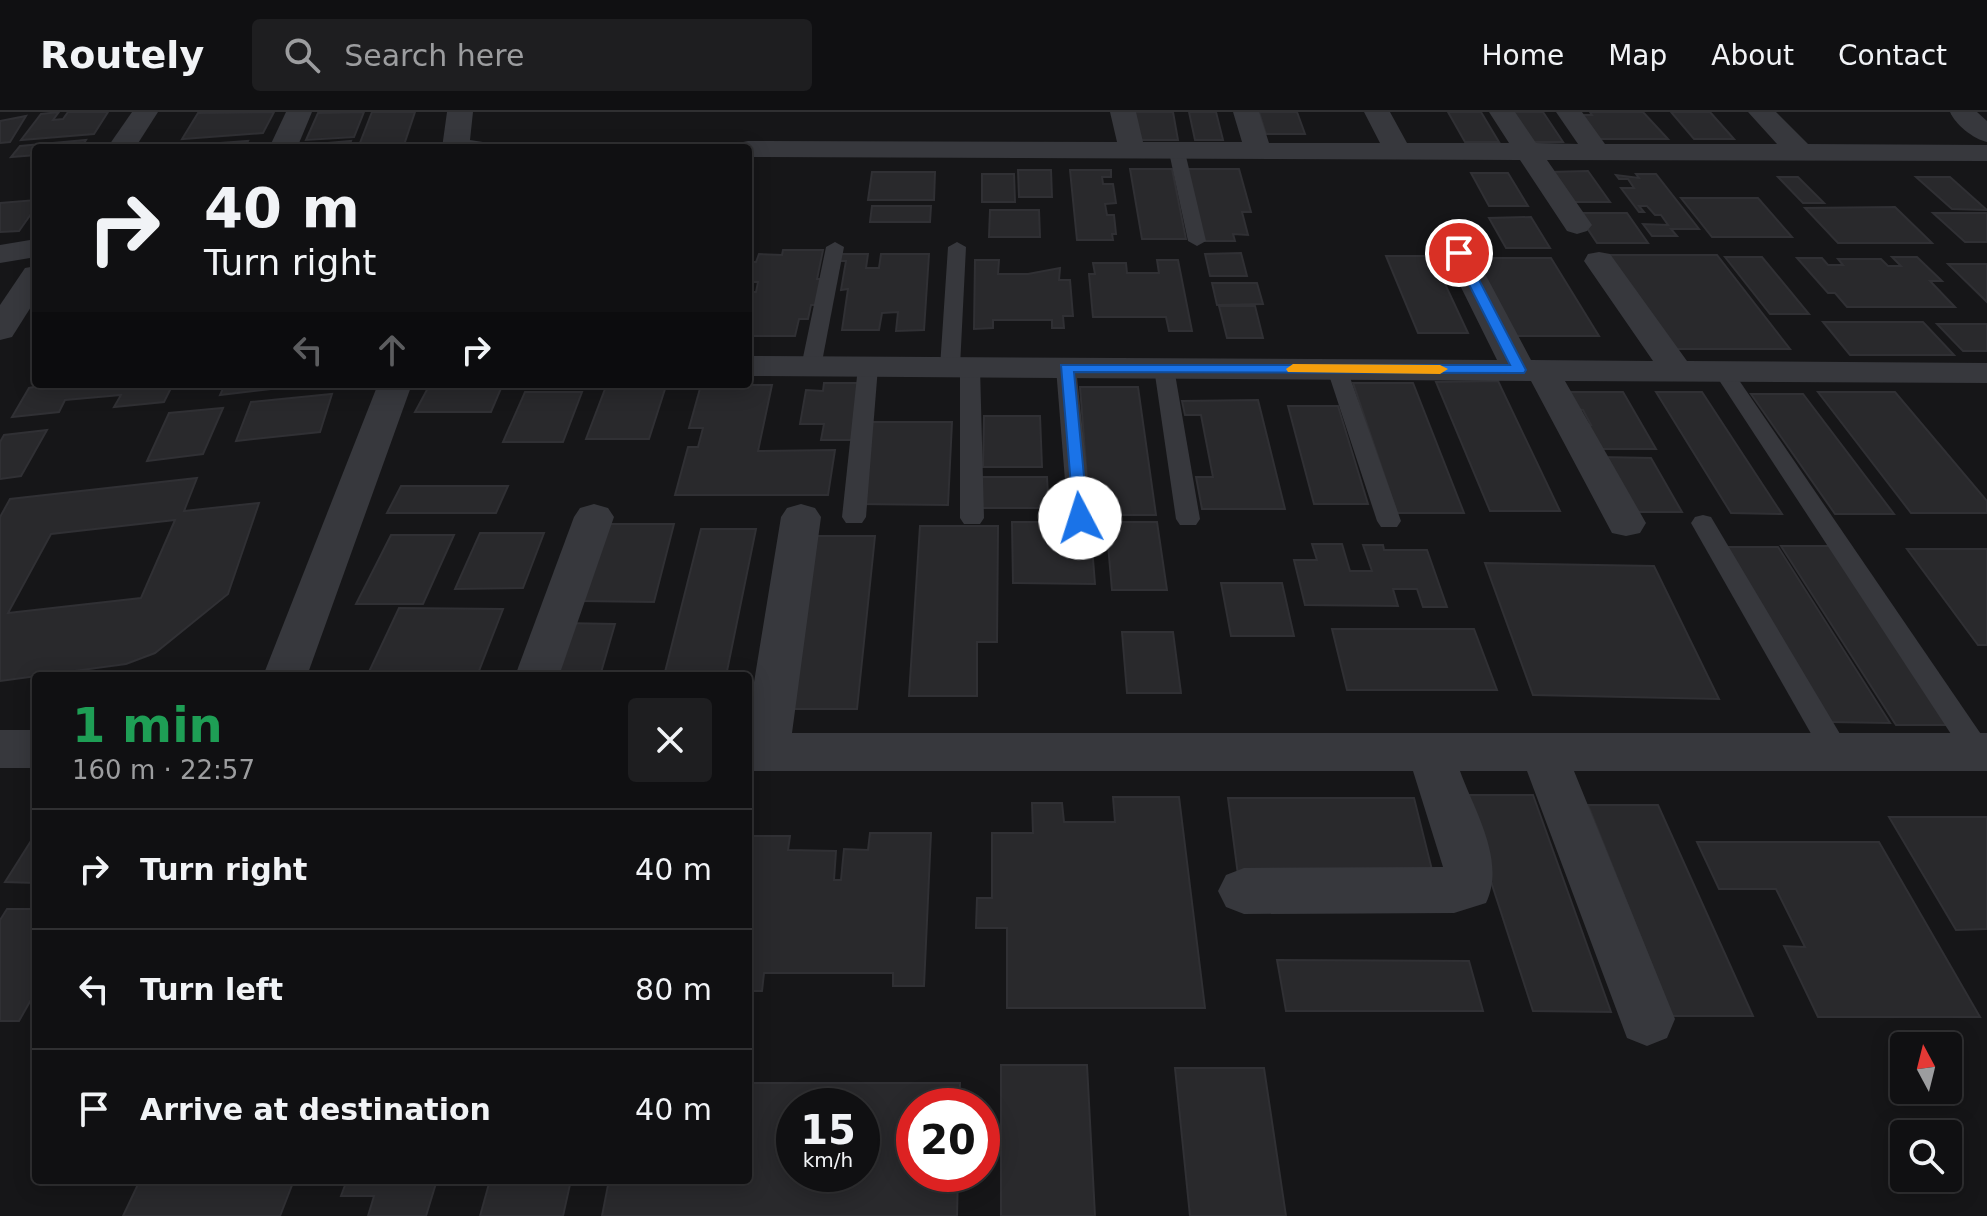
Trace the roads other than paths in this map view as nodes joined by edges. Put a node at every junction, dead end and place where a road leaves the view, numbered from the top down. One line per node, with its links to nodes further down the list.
1 (145, 112): 12 (street)
2 (299, 112): 13 (street)
3 (460, 112): 14 (street)
4 (1123, 112): 16 (street)
5 (1246, 112): 18 (street)
6 (1377, 112): 20 (street)
7 (1502, 112): 21 (street)
8 (1569, 112): 22 (street)
9 (1761, 112): 19 (street)
10 (1962, 113): 11 (street)
11 (1987, 134)
12 (124, 144)
13 (285, 144)
14 (456, 144)
15 (752, 149): 16 (street)
16 (1132, 151): 17 (street)
17 (1177, 152): 18 (street); 25 (lane)
18 (1259, 152): 20 (street)
19 (1800, 152): 22 (street); 23 (street)
20 (1399, 153): 21 (street)
21 (1526, 153): 22 (street); 24 (street)
22 (1598, 153)
23 (1987, 153)
24 (1577, 225)
25 (1197, 241)
26 (835, 247): 35 (lane)
27 (957, 247): 37 (lane)
28 (32, 249): 30 (street)
29 (1459, 253): 41 (street)
30 (0, 254)
31 (1599, 261): 42 (street)
32 (32, 281): 33 (street)
33 (0, 330)
34 (752, 366): 35 (street)
35 (811, 367): 36 (street)
36 (868, 367): 37 (street); 48 (lane)
37 (960, 367): 38 (street); 49 (lane)
38 (1066, 368): 39 (street); 50 (lane)
39 (1164, 368): 40 (street); 51 (lane)
40 (1337, 369): 41 (street); 52 (lane)
41 (1530, 370): 42 (street); 53 (street)
42 (1677, 371): 43 (street)
43 (1723, 371): 44 (street); 63 (lane)
44 (1987, 373)
45 (393, 388): 55 (street)
46 (594, 517): 56 (street)
47 (801, 517): 59 (street)
48 (854, 517)
49 (972, 518)
50 (1080, 518)
51 (1188, 519)
52 (1389, 521)
53 (1626, 523)
54 (1703, 523): 62 (lane)
55 (287, 672)
56 (538, 672)
57 (0, 749): 58 (street)
58 (32, 749)
59 (757, 752): 60 (street)
60 (1430, 752): 61 (street); 64 (street)
61 (1543, 752): 62 (street); 65 (street)
62 (1836, 752): 63 (street)
63 (1983, 752)
64 (1244, 891)
65 (1647, 1019)

